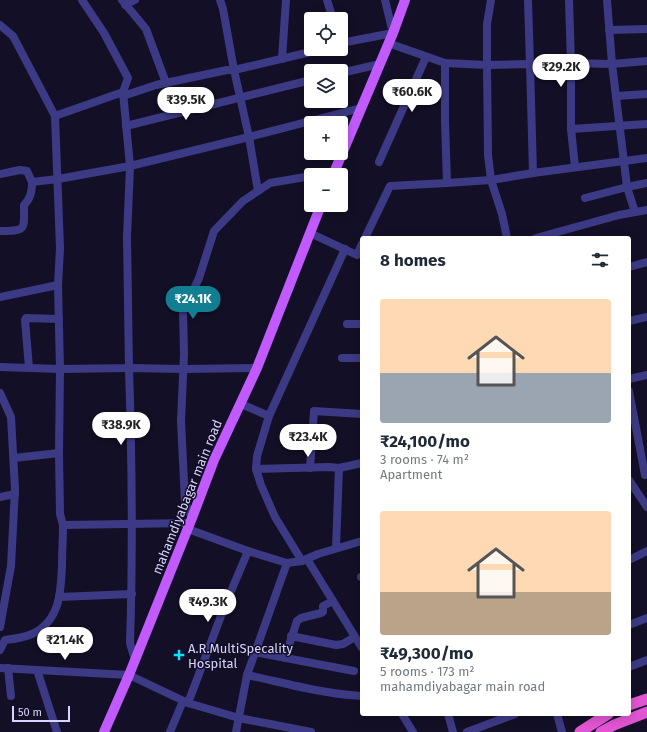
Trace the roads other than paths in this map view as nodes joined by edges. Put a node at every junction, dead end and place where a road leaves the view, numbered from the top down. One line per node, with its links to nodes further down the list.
1 (82, 0): 34 (street)
2 (135, 0): 12 (street)
3 (220, 0): 30 (street)
4 (286, 0): 22 (street)
5 (326, 0): 13 (street)
6 (385, 0): 17 (street)
7 (405, 0): 17 (main road)
8 (491, 0): 27 (street)
9 (528, 0): 28 (street)
10 (568, 0): 25 (street)
11 (607, 0): 16 (street)
12 (123, 2): 33 (street)
13 (330, 12)
14 (0, 25): 39 (street)
15 (647, 29): 16 (street)
16 (609, 30): 29 (street)
17 (394, 33): 18 (street); 19 (main road)
18 (348, 42)
19 (388, 44): 21 (street); 26 (main road)
20 (304, 54): 22 (street)
21 (426, 57): 24 (street); 47 (street)
22 (282, 59): 30 (street)
23 (647, 61): 29 (street)
24 (445, 63): 27 (street); 57 (street)
25 (571, 63): 28 (street); 29 (street); 43 (street)
26 (380, 64): 31 (street); 38 (main road)
27 (487, 64): 28 (street); 55 (street)
28 (530, 64): 52 (street)
29 (612, 64): 36 (street)
30 (234, 70): 33 (street); 37 (street)
31 (348, 71)
32 (304, 82): 37 (street)
33 (166, 83): 34 (street)
34 (123, 94): 39 (street); 41 (street)
35 (647, 94): 36 (street)
36 (616, 96): 42 (street)
37 (241, 97): 41 (street); 44 (street)
38 (361, 108): 44 (street); 50 (main road)
39 (55, 116): 54 (street)
40 (647, 124): 42 (street)
41 (126, 126): 48 (street)
42 (619, 126): 43 (street); 46 (street)
43 (571, 129): 49 (street)
44 (249, 137): 48 (street); 60 (street)
45 (647, 158): 46 (street)
46 (623, 161): 49 (street); 59 (street)
47 (380, 162)
48 (130, 166): 54 (street); 85 (street)
49 (575, 167): 52 (street)
50 (336, 168)
51 (0, 174): 56 (street)
52 (533, 174): 55 (street)
53 (304, 177): 60 (street)
54 (58, 180): 56 (street); 74 (street)
55 (491, 180): 57 (street); 68 (street)
56 (32, 182): 65 (street)
57 (447, 183): 67 (street)
58 (647, 184): 59 (street)
59 (627, 187): 61 (street); 64 (street)
60 (258, 191): 88 (street)
61 (585, 198)
62 (647, 210): 64 (street)
63 (318, 212): 66 (main road, mahamdiyabagar main road)
64 (635, 212): 69 (street)
65 (0, 231)
66 (310, 233): 70 (street); 86 (main road, mahamdiyabagar main road)
67 (366, 236)
68 (507, 236)
69 (544, 236)
70 (345, 249): 71 (street); 95 (street)
71 (360, 256)
72 (647, 262): 73 (street)
73 (631, 266)
74 (58, 286): 75 (street); 77 (street)
75 (0, 297)
76 (647, 317): 78 (street)
77 (59, 319): 84 (street); 87 (street)
78 (631, 321)
79 (347, 324): 80 (street)
80 (360, 324)
81 (342, 358): 82 (street)
82 (360, 358)
83 (0, 367): 84 (street)
84 (29, 368): 87 (street)
85 (129, 368): 87 (street); 88 (street); 109 (street)
86 (257, 368): 88 (street); 93 (main road, mahamdiyabagar main road)
87 (60, 369): 96 (street)
88 (183, 369): 108 (street)
89 (647, 375): 90 (street)
90 (631, 379)
91 (0, 393): 97 (street)
92 (631, 401): 102 (street)
93 (241, 404): 95 (street); 108 (main road, mahamdiyabagar main road)
94 (360, 414): 99 (street)
95 (269, 416): 101 (street)
96 (59, 453): 97 (street); 110 (street)
97 (14, 458): 105 (street)
98 (360, 463): 100 (street)
99 (310, 468): 100 (street); 101 (street)
100 (339, 468): 112 (street)
101 (256, 469): 116 (street)
102 (646, 475): 103 (street)
103 (631, 479)
104 (631, 483): 107 (street)
105 (15, 494): 106 (street); 123 (street)
106 (0, 497)
107 (647, 507)
108 (190, 523): 109 (street); 113 (street); 131 (main road, mahamdiyabagar main road)
109 (132, 524): 110 (street); 118 (street)
110 (63, 525): 119 (street)
111 (360, 542): 112 (street)
112 (336, 548): 116 (street)
113 (248, 551): 117 (street); 142 (street)
114 (647, 551): 115 (street)
115 (631, 559)
116 (304, 560): 117 (street); 120 (street)
117 (287, 563): 129 (street)
118 (132, 594): 119 (street); 131 (street)
119 (60, 597): 126 (street)
120 (333, 601): 124 (street); 125 (street)
121 (647, 618): 122 (street)
122 (631, 624)
123 (0, 627): 126 (street)
124 (291, 636): 125 (street); 130 (street)
125 (355, 637): 127 (street)
126 (5, 640): 128 (street)
127 (360, 645)
128 (0, 650)
129 (254, 652): 130 (street); 137 (street)
130 (285, 658): 136 (street)
131 (135, 660): 138 (main road, mahamdiyabagar main road)
132 (647, 660): 133 (street)
133 (631, 666)
134 (4, 668): 135 (street); 139 (street)
135 (37, 670): 138 (street); 151 (street)
136 (354, 671)
137 (247, 674): 140 (street); 150 (street)
138 (130, 675): 142 (street); 152 (main road, mahamdiyabagar main road)
139 (11, 696)
140 (360, 696)
141 (647, 699): 143 (highway)
142 (185, 702): 150 (street); 153 (street)
143 (631, 704)
144 (647, 712): 161 (highway)
145 (403, 716): 156 (street)
146 (448, 716): 157 (street)
147 (508, 716): 158 (street)
148 (558, 716): 159 (street)
149 (605, 716): 160 (highway)
150 (239, 718): 154 (street); 155 (street)
151 (57, 732)
152 (104, 732)
153 (170, 732)
154 (236, 732)
155 (311, 732)
156 (413, 732)
157 (452, 732)
158 (467, 732)
159 (562, 732)
160 (580, 732)
161 (601, 732)

